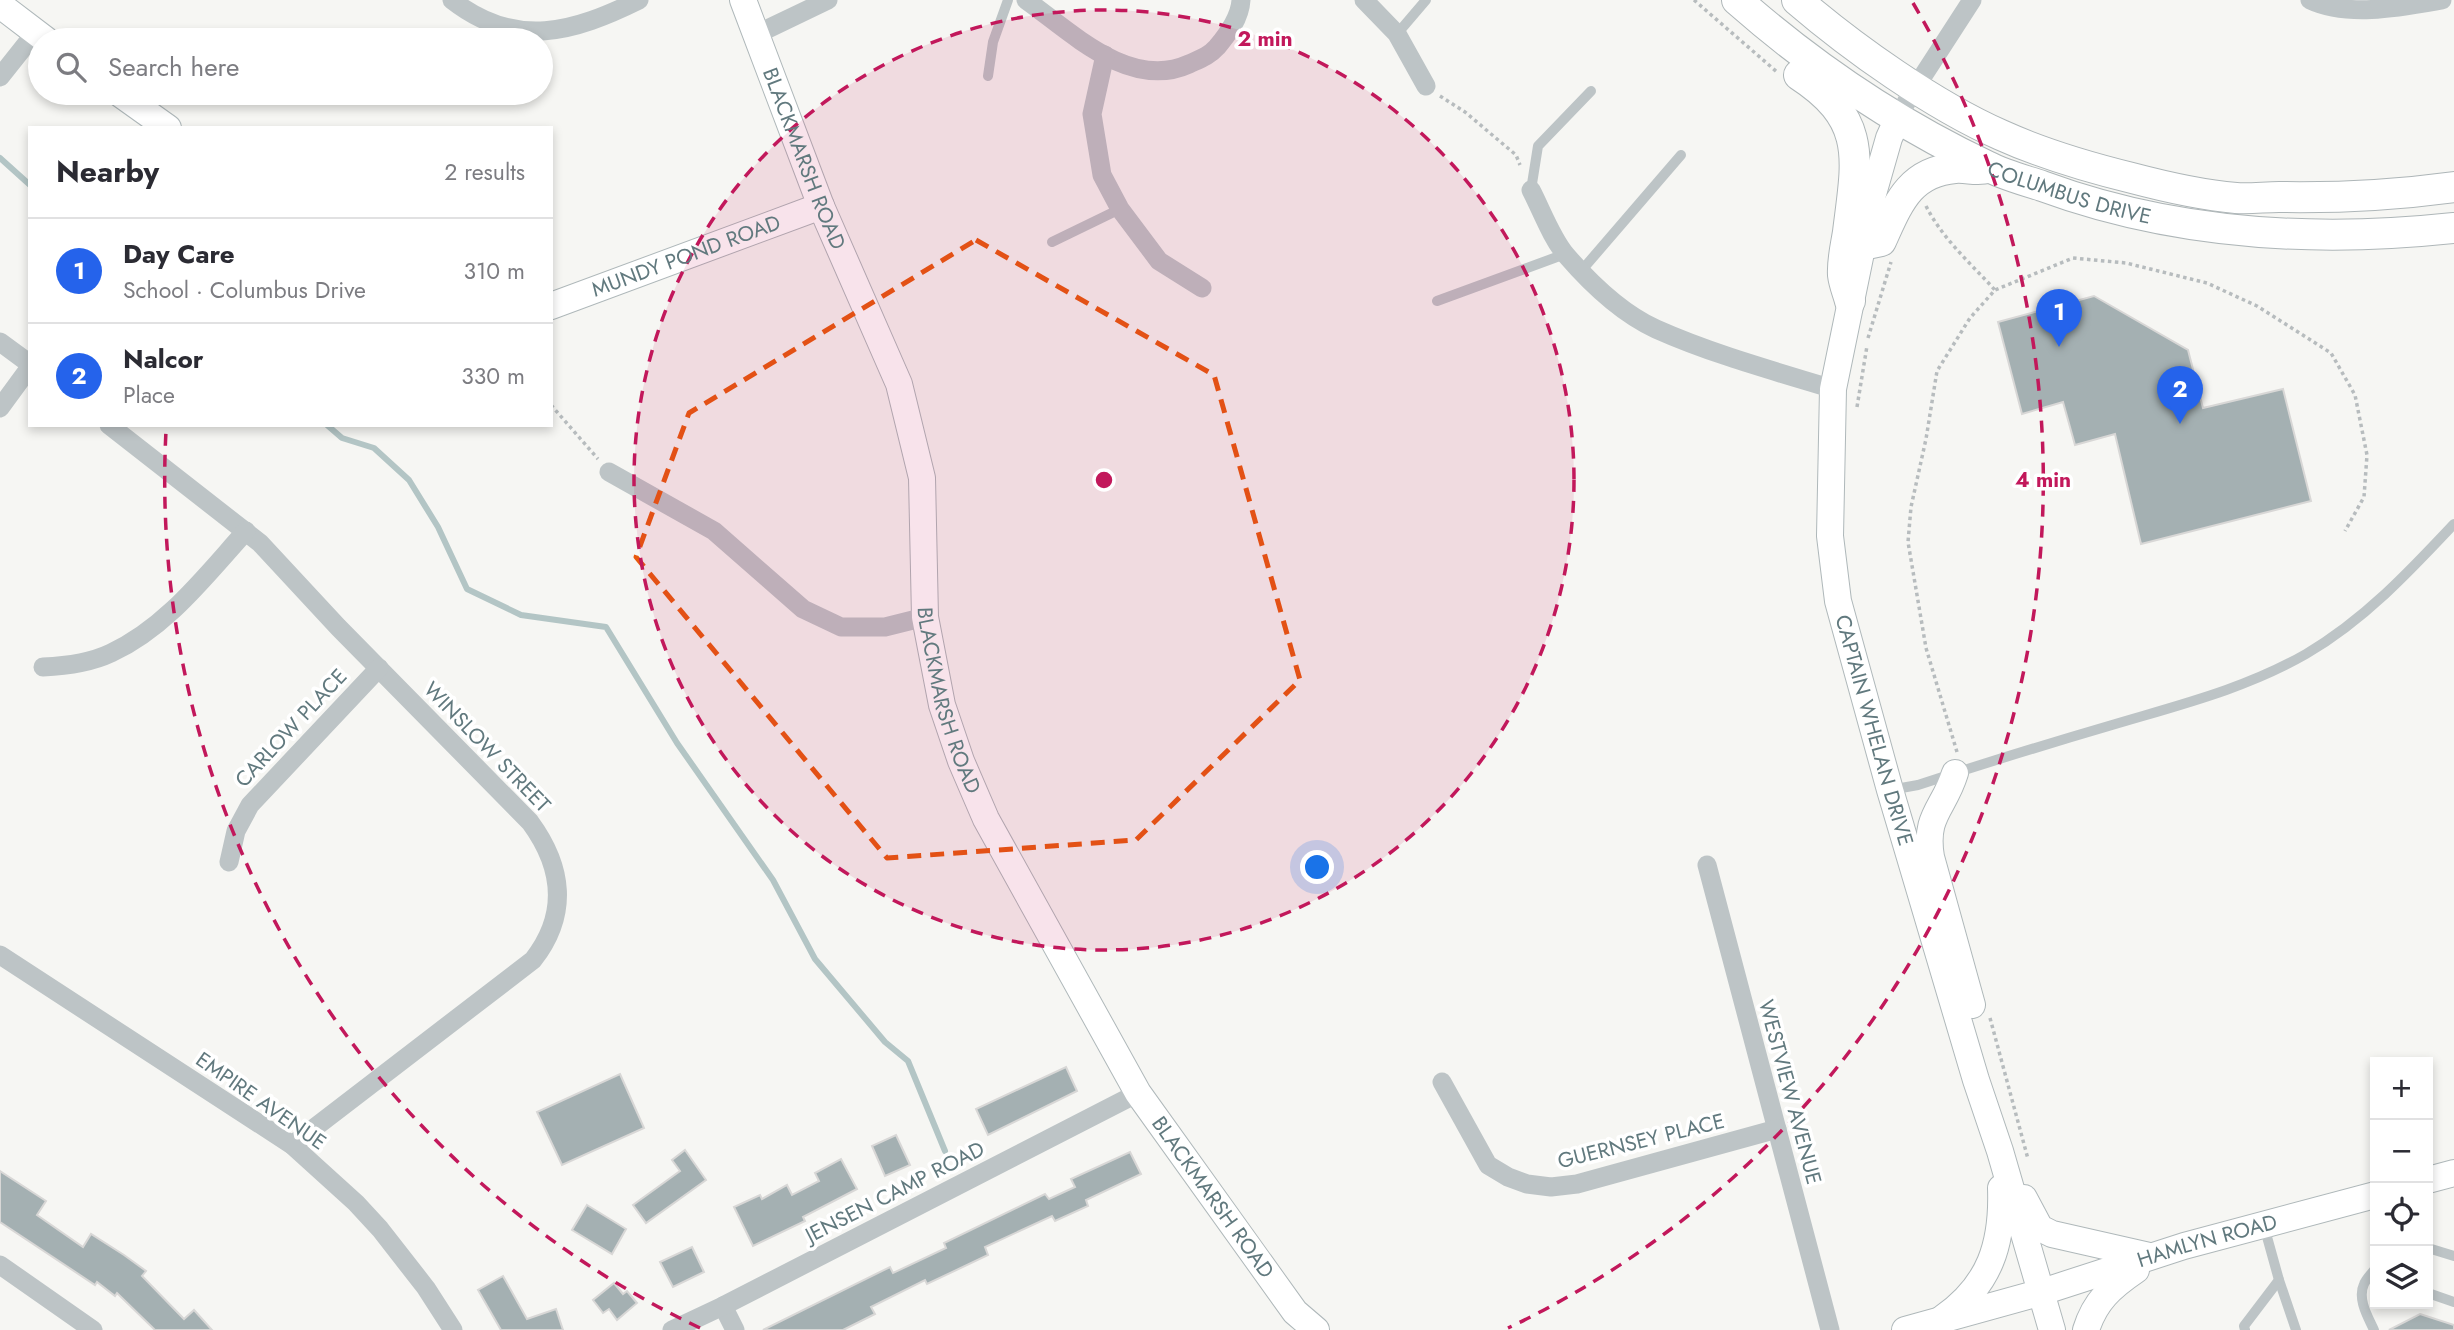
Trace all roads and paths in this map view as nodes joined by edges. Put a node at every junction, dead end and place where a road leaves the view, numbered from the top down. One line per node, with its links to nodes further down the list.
1 (452, 0): 18 (street)
2 (639, 0): 19 (street)
3 (743, 0): 20 (street, BLACKMARSH ROAD)
4 (828, 0): 20 (street)
5 (1008, 0): 25 (lane)
6 (1026, 0): 23 (street)
7 (1241, 0): 23 (street)
8 (1364, 0): 21 (street)
9 (1426, 0): 21 (lane)
10 (1694, 0): 24 (path)
11 (1736, 0): 31 (main road, COLUMBUS DRIVE); 49 (main road)
12 (1797, 0): 28 (main road, COLUMBUS DRIVE)
13 (1972, 0): 28 (street)
14 (2310, 0): 15 (street)
15 (2442, 0)
16 (0, 5): 17 (street)
17 (30, 28)
18 (512, 28)
19 (553, 31)
20 (757, 34): 38 (street, BLACKMARSH ROAD)
21 (1397, 34): 27 (street)
22 (28, 48): 26 (street)
23 (1105, 55): 39 (street)
24 (1777, 72)
25 (988, 76)
26 (0, 77)
27 (1426, 86): 36 (path)
28 (1916, 87): 31 (street); 35 (main road, COLUMBUS DRIVE)
29 (1591, 91): 36 (lane)
30 (136, 105): 32 (street)
31 (1898, 118): 34 (main road, COLUMBUS DRIVE); 42 (street, CAPTAIN WHELAN DRIVE)
32 (166, 126)
33 (1681, 155): 45 (lane)
34 (1989, 167): 40 (main road, COLUMBUS DRIVE); 42 (main road)
35 (2454, 187)
36 (1531, 190): 43 (street)
37 (1925, 204): 47 (path)
38 (821, 206): 50 (street, MUNDY POND ROAD); 63 (street, BLACKMARSH ROAD)
39 (1120, 209): 41 (lane); 46 (street)
40 (2454, 228)
41 (1052, 242)
42 (1862, 245): 49 (street, CAPTAIN WHELAN DRIVE)
43 (1565, 254): 45 (street); 48 (lane)
44 (1892, 259): 57 (path)
45 (1582, 270): 54 (street)
46 (1202, 288)
47 (1995, 290): 62 (path); 66 (path)
48 (1437, 301)
49 (1850, 301): 54 (street, CAPTAIN WHELAN DRIVE)
50 (553, 305)
51 (0, 342): 52 (street)
52 (28, 363)
53 (28, 368): 56 (street)
54 (1833, 389): 67 (street, CAPTAIN WHELAN DRIVE)
55 (553, 407): 59 (path)
56 (0, 408)
57 (1857, 409)
58 (112, 427): 61 (street, WINSLOW STREET)
59 (610, 471): 63 (street)
60 (2454, 524): 66 (lane)
61 (246, 531): 64 (street); 65 (street, WINSLOW STREET)
62 (2345, 531)
63 (925, 617): 74 (street, BLACKMARSH ROAD)
64 (43, 667)
65 (379, 668): 68 (street, CARLOW PLACE); 76 (street, WINSLOW STREET)
66 (1959, 772): 67 (lane); 72 (street)
67 (1890, 790): 72 (street, CAPTAIN WHELAN DRIVE)
68 (229, 862)
69 (1707, 865): 75 (street, WESTVIEW AVENUE)
70 (0, 956): 76 (street, EMPIRE AVENUE)
71 (1986, 1007): 78 (path)
72 (1976, 1080): 77 (street, CAPTAIN WHELAN DRIVE)
73 (1442, 1082): 75 (street, GUERNSEY PLACE)
74 (1138, 1093): 92 (street, JENSEN CAMP ROAD); 98 (street, BLACKMARSH ROAD)
75 (1777, 1129): 99 (street, WESTVIEW AVENUE)
76 (292, 1144): 95 (street, EMPIRE AVENUE)
77 (2000, 1151): 85 (street); 89 (street, CAPTAIN WHELAN DRIVE); 93 (street)
78 (2031, 1167)
79 (2454, 1173): 80 (street)
80 (2433, 1179)
81 (2370, 1196): 82 (street, HAMLYN ROAD)
82 (2264, 1225): 85 (street, HAMLYN ROAD); 88 (lane)
83 (2433, 1249): 84 (lane)
84 (2454, 1255)
85 (2154, 1257): 89 (street, HAMLYN ROAD); 103 (street)
86 (0, 1265): 94 (street)
87 (2370, 1275): 106 (lane)
88 (2279, 1280): 104 (lane); 105 (lane)
89 (2042, 1292): 93 (street); 102 (street, CAPTAIN WHELAN DRIVE)
90 (2433, 1295): 91 (lane)
91 (2454, 1302)
92 (723, 1306): 96 (street, JENSEN CAMP ROAD); 97 (street)
93 (1936, 1323): 100 (street); 101 (street)
94 (93, 1330)
95 (453, 1330)
96 (672, 1330)
97 (735, 1330)
98 (1316, 1330)
99 (1830, 1330)
100 (1905, 1330)
101 (1964, 1330)
102 (2052, 1330)
103 (2086, 1330)
104 (2245, 1330)
105 (2296, 1330)
106 (2374, 1330)

